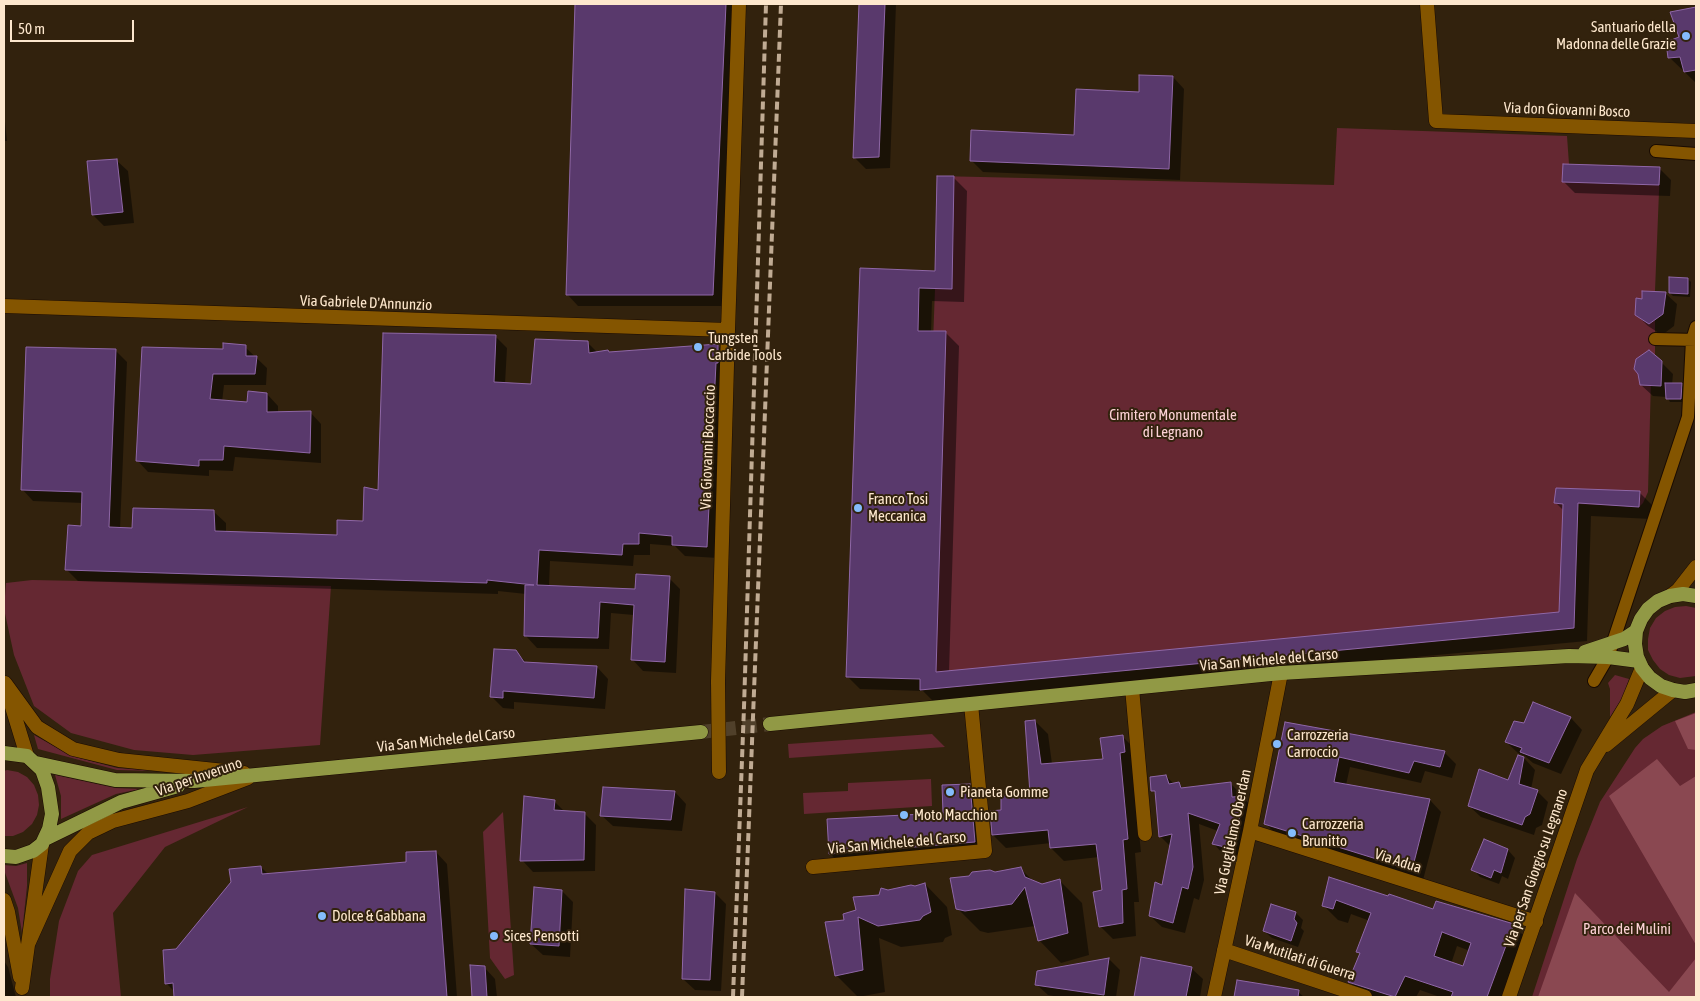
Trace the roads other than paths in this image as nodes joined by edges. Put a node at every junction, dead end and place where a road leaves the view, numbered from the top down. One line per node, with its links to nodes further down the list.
1 (740, 4): 8 (street, Via Giovanni Boccaccio)
2 (1427, 4): 3 (street, Via don Giovanni Bosco)
3 (1696, 131)
4 (1656, 152): 5 (street)
5 (1696, 154)
6 (4, 306): 8 (street, Via Gabriele D'Annunzio)
7 (1696, 327): 10 (street)
8 (728, 330): 31 (street, Via Giovanni Boccaccio)
9 (1655, 339): 10 (street)
10 (1694, 340): 15 (street)
11 (1696, 567): 12 (street)
12 (1670, 596): 13 (main road); 14 (main road)
13 (1696, 596)
14 (1636, 631): 15 (main road, Via San Michele del Carso); 18 (main road)
15 (1612, 643): 16 (main road, Via San Michele del Carso); 17 (street)
16 (1570, 656): 17 (main road, Via San Michele del Carso); 19 (main road, Via San Michele del Carso)
17 (1608, 657): 18 (main road, Via San Michele del Carso); 21 (street)
18 (1641, 664): 23 (main road); 28 (street, Via per San Giorgio su Legnano)
19 (1281, 674): 22 (main road, Via San Michele del Carso); 34 (street, Via Guglielmo Oberdan)
20 (4, 681): 30 (street); 32 (street, Via per Inveruno)
21 (1594, 681)
22 (1132, 688): 25 (main road, Via San Michele del Carso); 35 (street)
23 (1673, 690): 24 (main road); 28 (street, Via per San Giorgio su Legnano)
24 (1696, 690)
25 (971, 704): 26 (main road, Via San Michele del Carso); 38 (street, Via San Michele del Carso)
26 (770, 724)
27 (701, 732): 32 (main road, Via San Michele del Carso)
28 (1598, 752): 40 (street, Via per San Giorgio su Legnano)
29 (4, 753): 30 (main road, Via per Inveruno)
30 (32, 759): 33 (main road, Via per Inveruno); 36 (main road)
31 (719, 772)
32 (258, 774): 33 (main road, Via San Michele del Carso); 41 (street, Via per Inveruno)
33 (194, 781): 36 (main road, Via per Inveruno)
34 (1250, 831): 40 (street, Via Adua); 42 (street, Via Guglielmo Oberdan)
35 (1145, 834)
36 (43, 842): 37 (main road, Via per Inveruno); 41 (street)
37 (4, 856)
38 (813, 868)
39 (4, 900): 43 (street)
40 (1536, 922): 46 (street, Via per San Giorgio su Legnano)
41 (29, 942): 43 (street)
42 (1224, 950): 44 (street, Via Guglielmo Oberdan); 45 (street, Via Mutilati di Guerra)
43 (23, 992)
44 (1214, 997)
45 (1365, 997)
46 (1509, 997)

